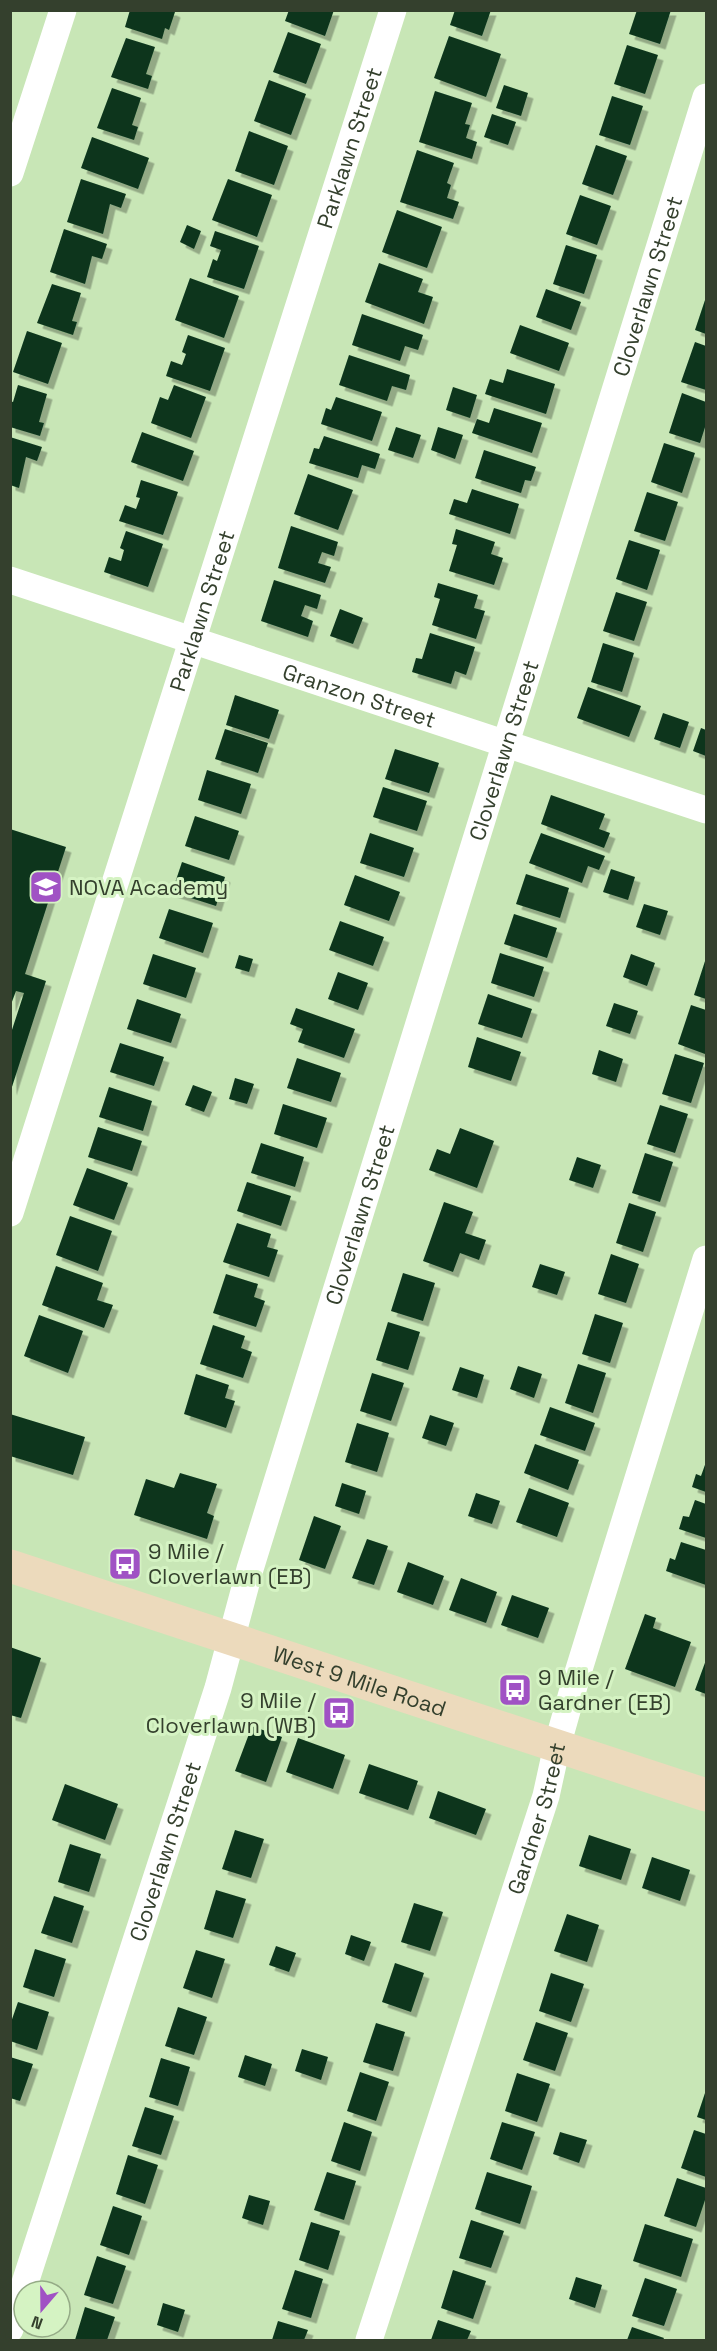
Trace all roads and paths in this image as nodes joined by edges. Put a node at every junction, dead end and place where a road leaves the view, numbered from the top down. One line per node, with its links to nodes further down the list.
1 (63, 10): 4 (street)
2 (393, 10): 6 (street, Parklawn Street)
3 (706, 97): 7 (street, Cloverlawn Street)
4 (10, 173)
5 (10, 580): 6 (street, Granzon Street)
6 (194, 640): 7 (street, Granzon Street); 9 (street, Parklawn Street)
7 (506, 743): 8 (street, Granzon Street); 12 (street, Cloverlawn Street)
8 (706, 810)
9 (10, 1213)
10 (706, 1259): 13 (street, Gardner Street)
11 (10, 1566): 12 (main road, West 9 Mile Road)
12 (231, 1639): 13 (main road, West 9 Mile Road); 15 (street, Cloverlawn Street)
13 (557, 1746): 14 (main road, West 9 Mile Road); 16 (street, Gardner Street)
14 (706, 1795)
15 (10, 2329)
16 (369, 2340)

